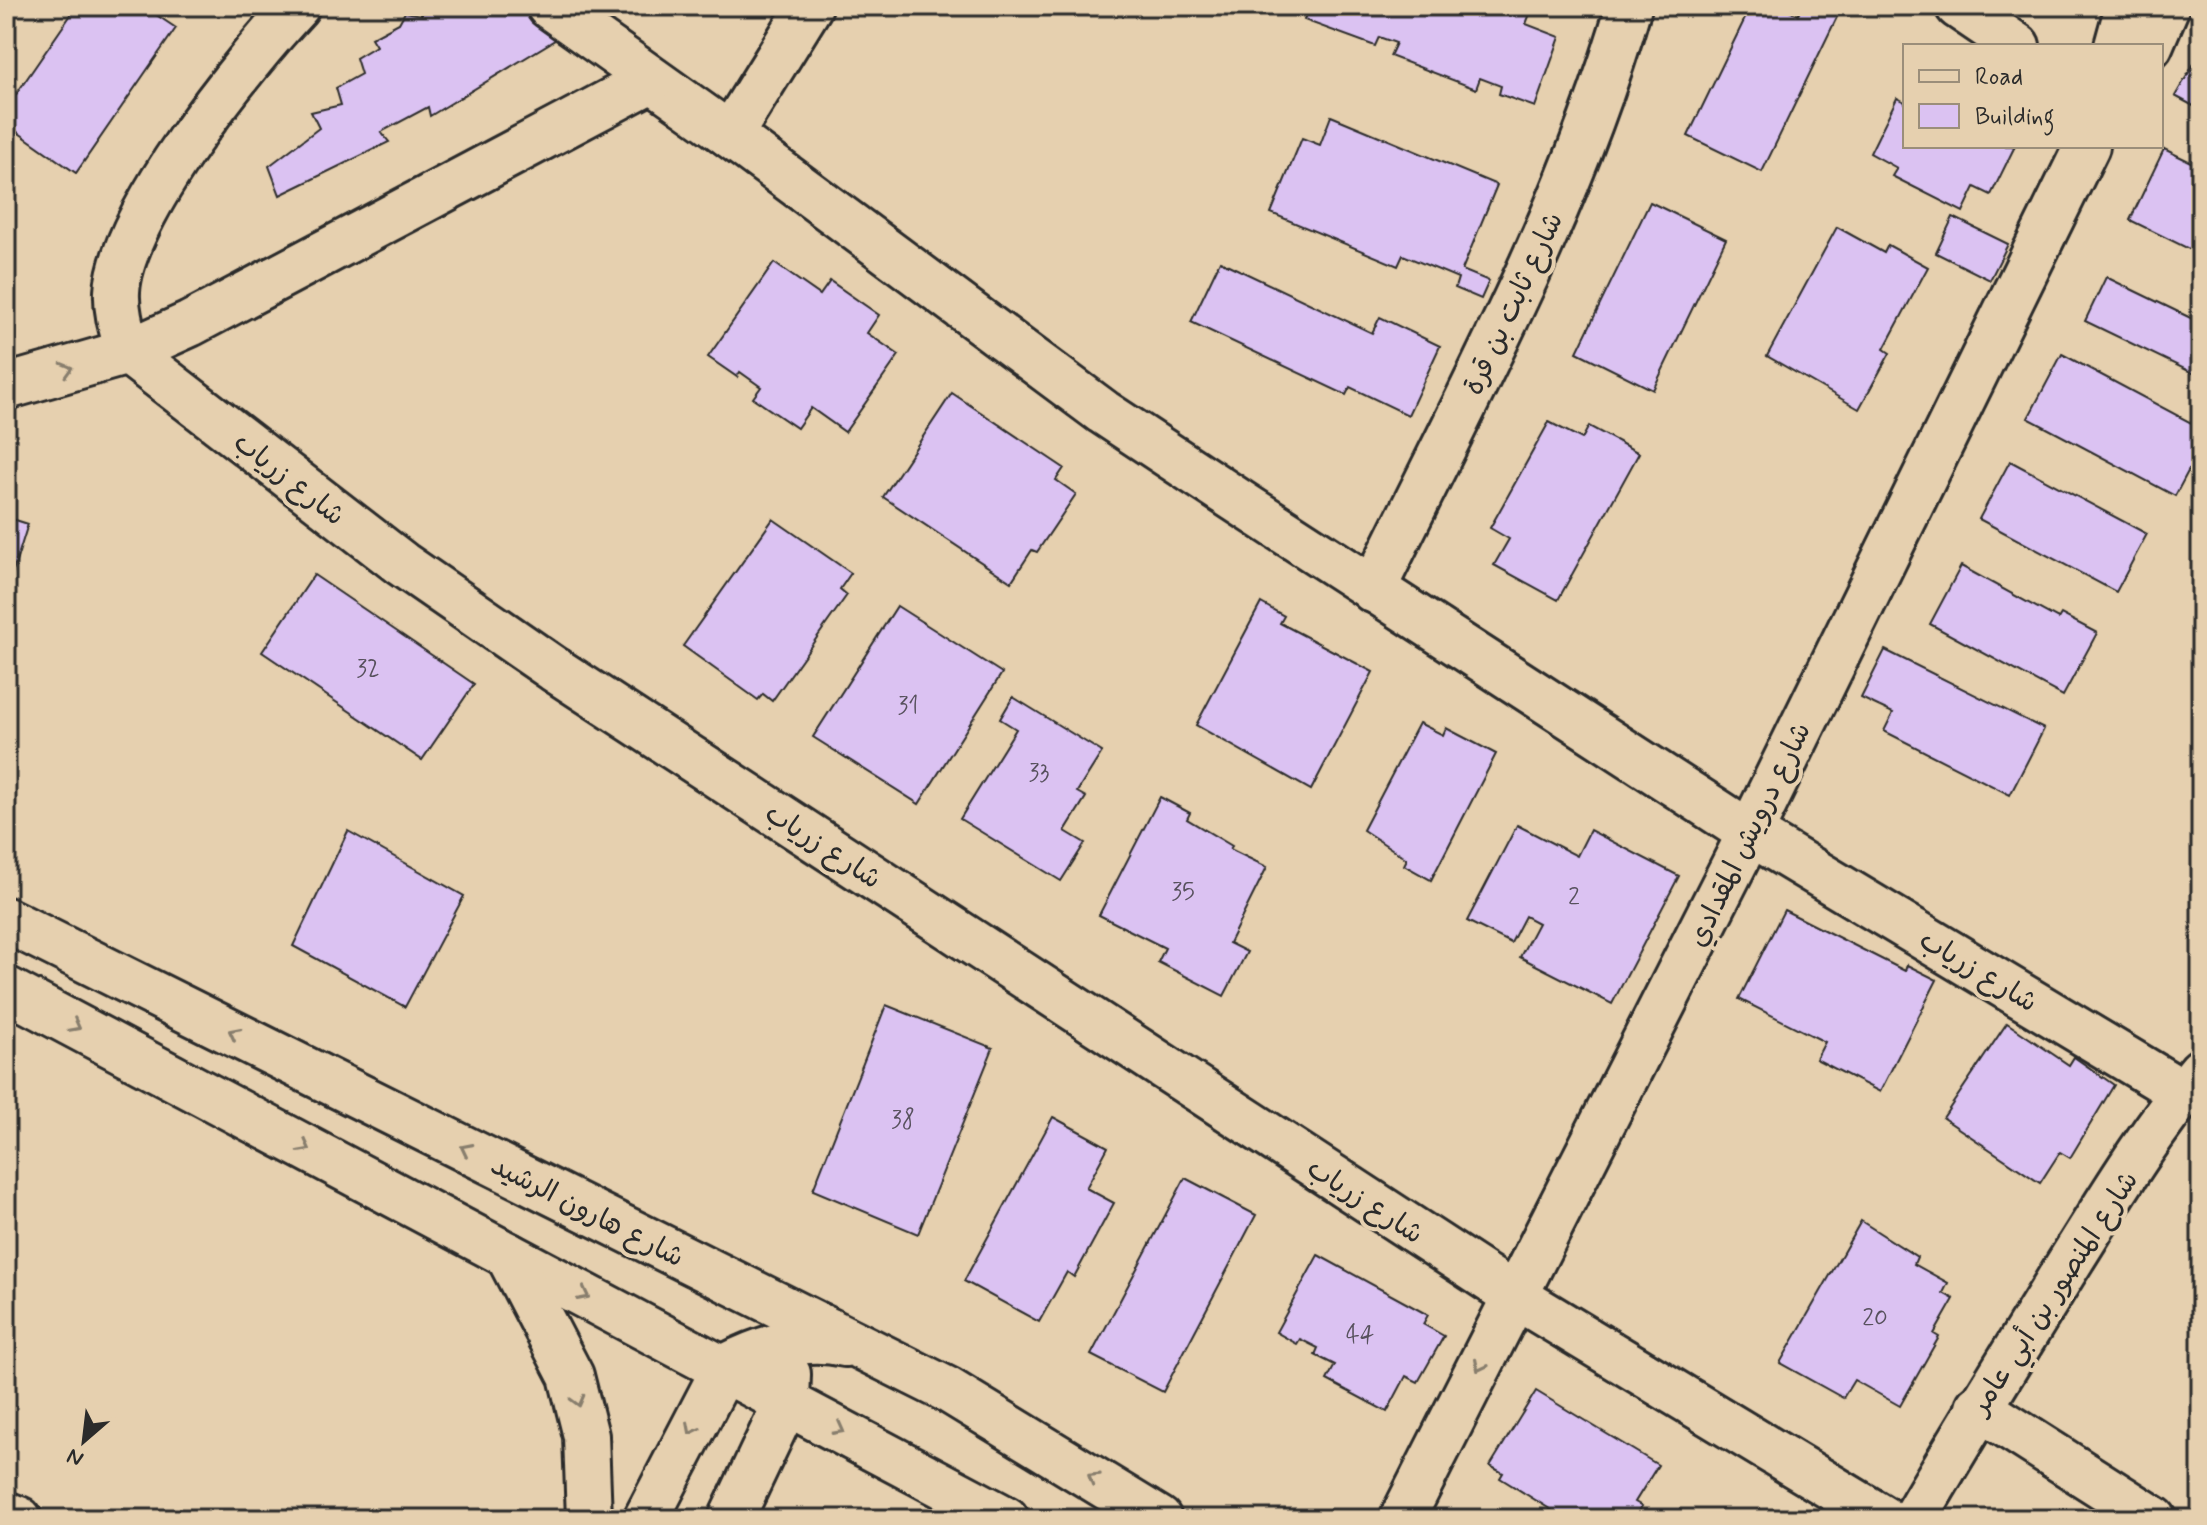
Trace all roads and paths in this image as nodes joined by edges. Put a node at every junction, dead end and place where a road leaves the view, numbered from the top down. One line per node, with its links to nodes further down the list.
1 (297, 6): 14 (street)
2 (549, 6): 11 (street, شارع زرياب)
3 (810, 6): 12 (street)
4 (1629, 6): 16 (street, شارع ثابت بن قرة)
5 (1958, 6): 8 (street)
6 (2128, 6): 9 (street)
7 (2167, 6): 10 (street)
8 (2014, 44)
9 (2118, 44)
10 (2151, 44)
11 (651, 80): 12 (street, شارع زرياب); 14 (street)
12 (730, 135): 16 (street, شارع زرياب)
13 (2086, 148): 17 (street, شارع درويش المقدادي)
14 (128, 352): 15 (street, one-way to 14); 23 (street, شارع زرياب)
15 (6, 387)
16 (1373, 590): 17 (street, شارع زرياب)
17 (1750, 833): 20 (street, شارع زرياب); 23 (street, شارع درويش المقدادي)
18 (10, 931): 22 (street, شارع هارون الرشيد, one-way to 18)
19 (6, 989): 21 (street, one-way to 21)
20 (2192, 1082): 28 (street, شارع المنصور بن أبي عامر)
21 (508, 1255): 26 (street, one-way to 26); 31 (street, one-way to 31)
22 (721, 1276): 24 (street); 25 (street, شارع هارون الرشيد)
23 (1515, 1296): 36 (street, شارع درويش المقدادي, one-way to 36); 37 (street, شارع زرياب)
24 (780, 1345): 25 (street); 26 (street); 27 (street)
25 (867, 1349): 35 (street, شارع هارون الرشيد, one-way to 25)
26 (725, 1367): 27 (street); 32 (street, one-way to 32)
27 (787, 1401): 33 (street); 34 (street, one-way to 34)
28 (1978, 1407): 38 (street, شارع المنصور بن أبي عامر); 39 (street)
29 (6, 1514): 30 (street)
30 (19, 1519)
31 (589, 1519)
32 (646, 1519)
33 (731, 1519)
34 (1006, 1519)
35 (1159, 1519)
36 (1402, 1519)
37 (1884, 1519)
38 (1914, 1519)
39 (2154, 1519)

